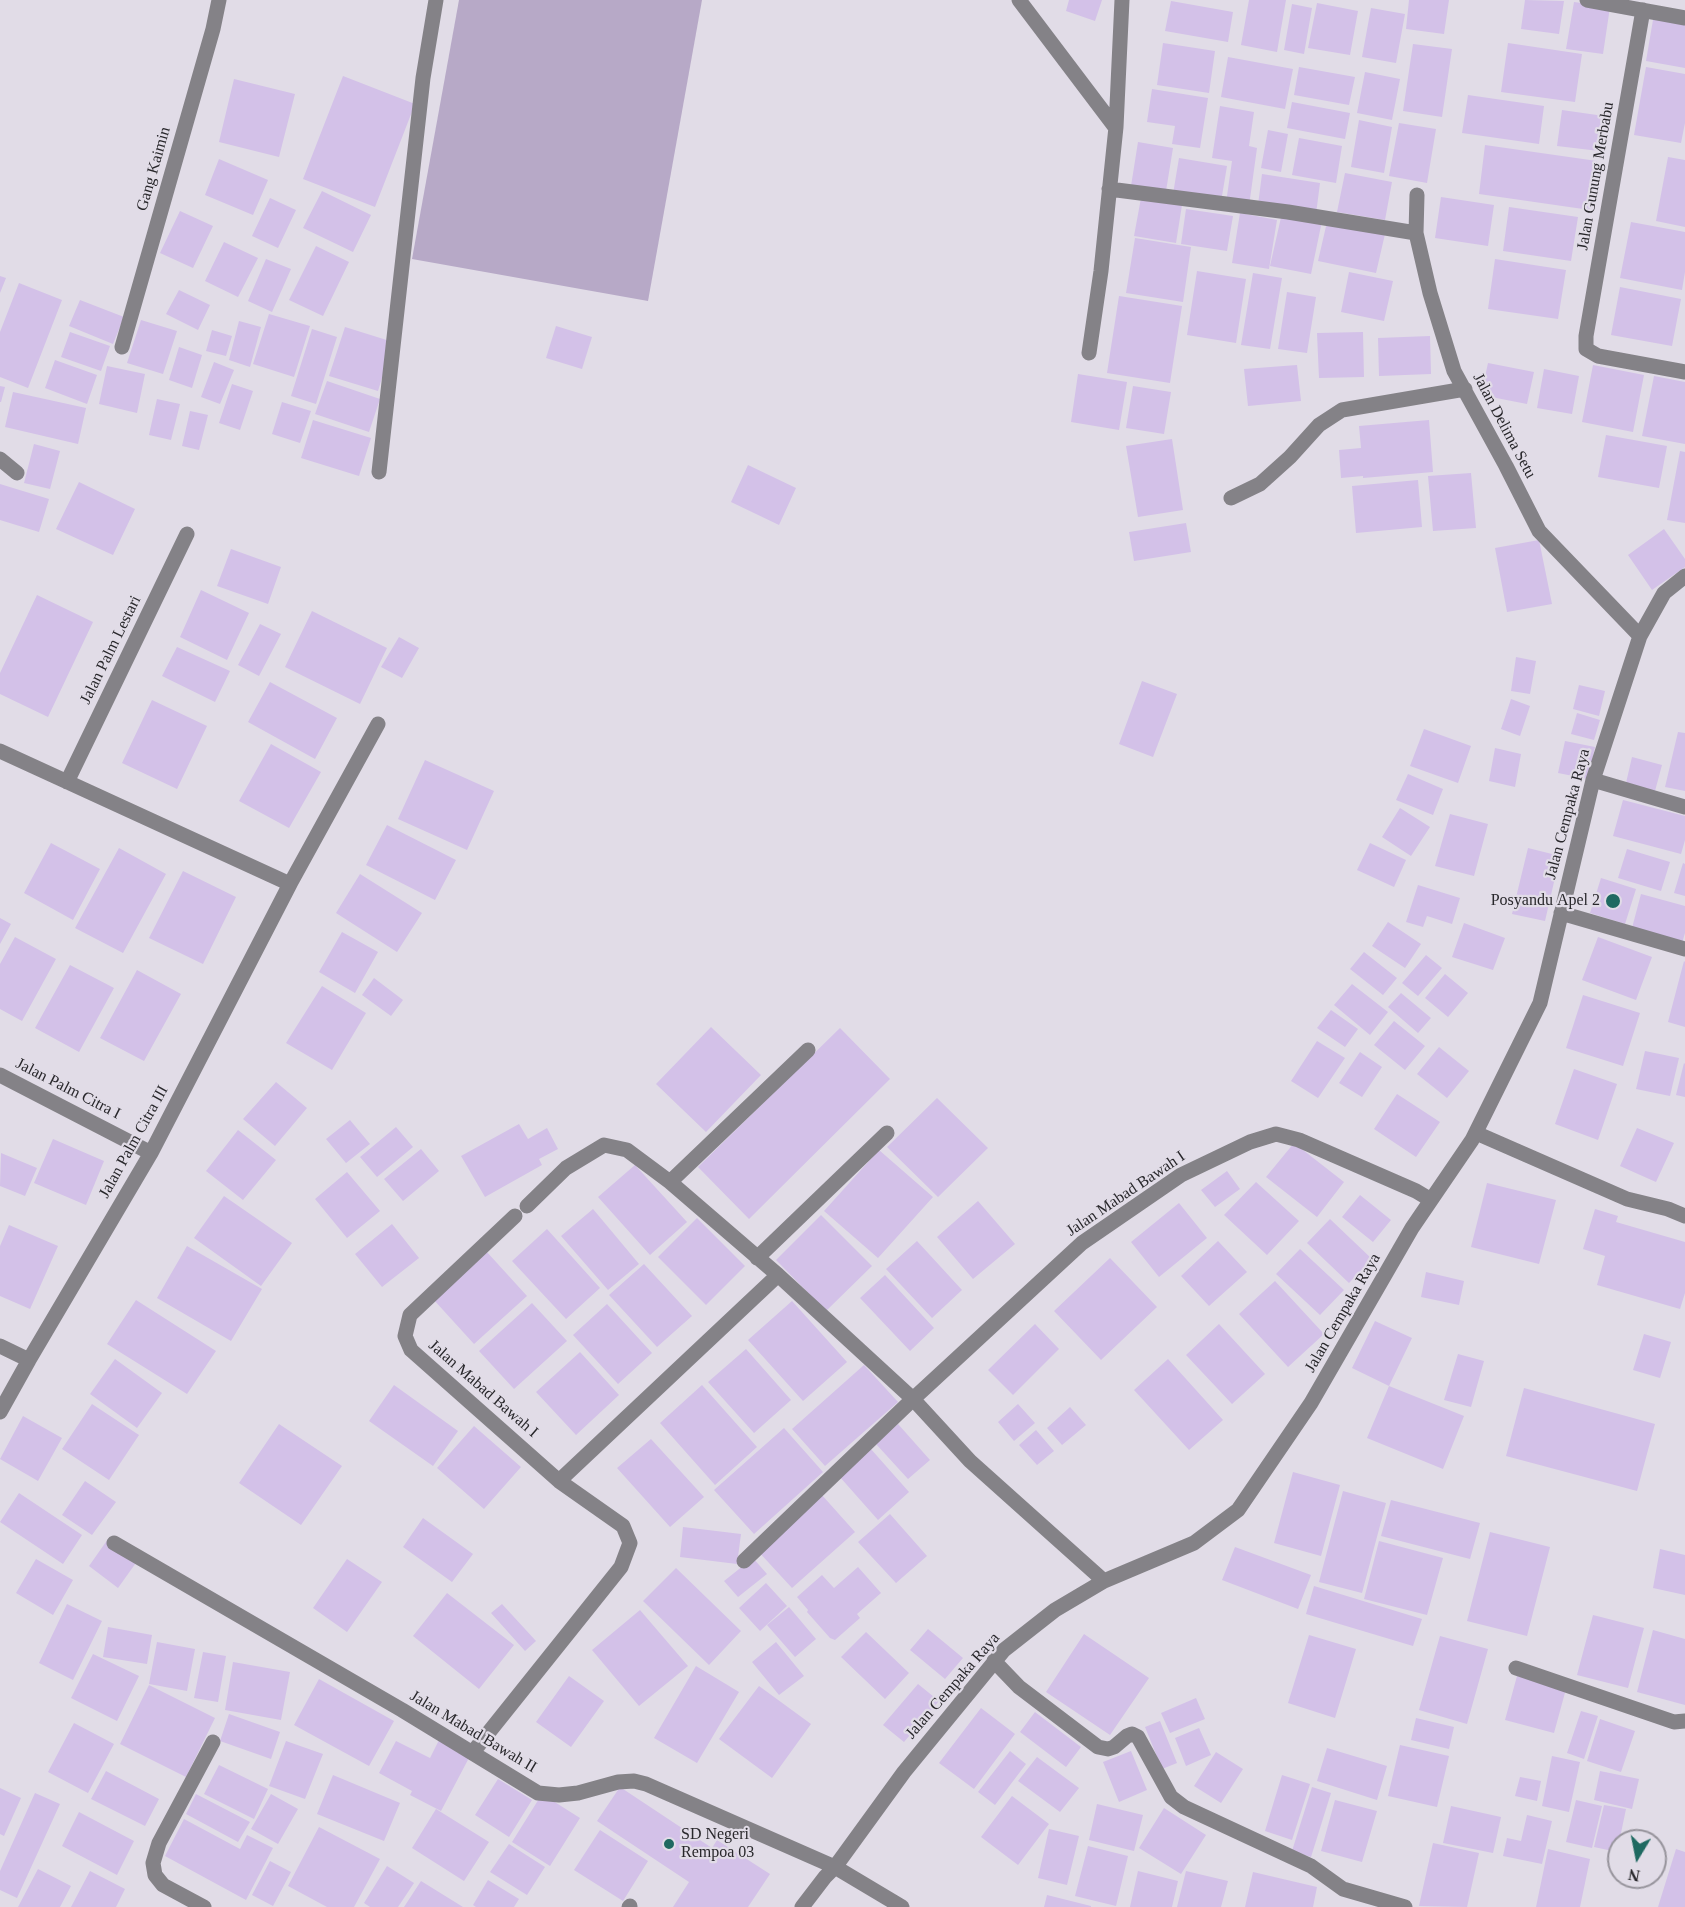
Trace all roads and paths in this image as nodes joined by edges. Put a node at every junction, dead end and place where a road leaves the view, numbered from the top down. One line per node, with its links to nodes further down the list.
1 (219, 0): 13 (street, Gang Kaimin)
2 (436, 0): 18 (street)
3 (1019, 0): 9 (street)
4 (1122, 0): 9 (street)
5 (1587, 0): 7 (street)
6 (1626, 0): 7 (street)
7 (1643, 10): 8 (street); 15 (street, Jalan Gunung Merbabu)
8 (1685, 18)
9 (1115, 127): 10 (street)
10 (1109, 189): 12 (street); 14 (street)
11 (1417, 195): 12 (street, Jalan Delima Setu)
12 (1416, 233): 16 (street, Jalan Delima Setu)
13 (122, 347)
14 (1089, 353)
15 (1685, 372)
16 (1465, 390): 20 (street); 23 (street, Jalan Delima Setu)
17 (0, 459): 19 (street)
18 (379, 472)
19 (16, 473)
20 (1231, 498)
21 (187, 534): 27 (street, Jalan Palm Lestari)
22 (1685, 576): 23 (street, Jalan Cempaka Raya)
23 (1640, 636): 26 (street, Jalan Cempaka Raya)
24 (378, 724): 29 (street, Jalan Palm Citra III)
25 (0, 751): 27 (street)
26 (1593, 780): 28 (street); 30 (street, Jalan Cempaka Raya)
27 (67, 782): 29 (street)
28 (1685, 807)
29 (290, 884): 36 (street, Jalan Palm Citra III)
30 (1561, 913): 31 (street); 35 (street, Jalan Cempaka Raya)
31 (1685, 949)
32 (808, 1050): 37 (street)
33 (0, 1075): 36 (street, Jalan Palm Citra I)
34 (887, 1133): 40 (street)
35 (1476, 1133): 38 (street, Jalan Cempaka Raya); 39 (street)
36 (151, 1153): 43 (street, Jalan Palm Citra III)
37 (670, 1182): 40 (street, Jalan Mabad Bawah I); 46 (street, Jalan Mabad Bawah I)
38 (1431, 1200): 44 (street, Jalan Mabad Bawah I); 49 (street, Jalan Cempaka Raya)
39 (1685, 1215)
40 (757, 1258): 41 (street, Jalan Mabad Bawah I)
41 (778, 1275): 44 (street, Jalan Mabad Bawah I); 46 (street)
42 (0, 1346): 43 (street)
43 (28, 1360): 45 (street, Jalan Palm Citra III)
44 (913, 1400): 48 (street, Jalan Mabad Bawah I); 49 (street, Jalan Mabad Bawah I)
45 (0, 1412)
46 (559, 1481): 54 (street, Jalan Mabad Bawah I)
47 (114, 1543): 54 (street, Jalan Mabad Bawah II)
48 (744, 1561)
49 (1104, 1581): 50 (street, Jalan Cempaka Raya)
50 (994, 1661): 55 (street, Jalan Cempaka Raya); 59 (street)
51 (1516, 1668): 52 (street)
52 (1685, 1721)
53 (213, 1742): 56 (street)
54 (473, 1752): 55 (street, Jalan Mabad Bawah II)
55 (835, 1867): 57 (street, Jalan Cempaka Raya); 58 (street, Jalan Mabad Bawah II)
56 (204, 1907)
57 (802, 1907)
58 (902, 1907)
59 (1405, 1907)

